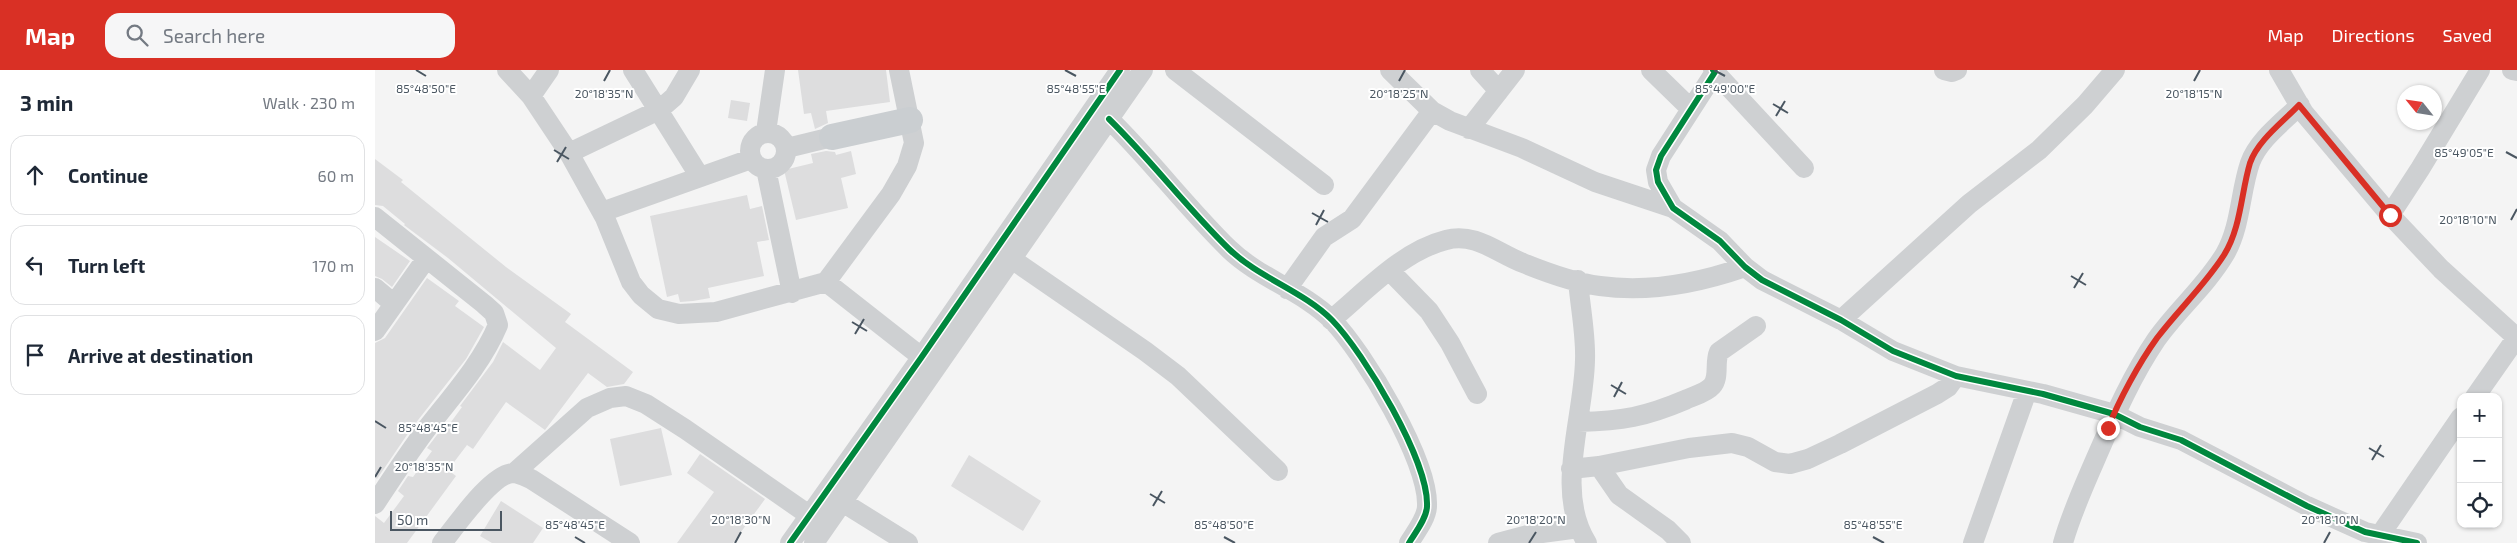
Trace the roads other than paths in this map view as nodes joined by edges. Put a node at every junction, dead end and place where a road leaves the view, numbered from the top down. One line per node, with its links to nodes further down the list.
1 (507, 70): 23 (street)
2 (549, 70): 23 (street)
3 (633, 70): 26 (street)
4 (689, 70): 26 (street)
5 (775, 70): 31 (street)
6 (899, 70): 29 (street)
7 (1120, 70): 58 (street)
8 (1143, 70): 28 (street)
9 (1175, 70): 38 (street)
10 (1390, 70): 27 (street)
11 (1480, 70): 22 (street)
12 (1515, 70): 22 (street)
13 (1651, 70): 25 (street)
14 (1944, 70): 15 (street)
15 (1957, 70)
16 (2115, 70): 54 (street)
17 (2279, 70): 24 (street)
18 (2480, 70): 41 (street)
19 (2512, 70): 21 (street)
20 (1714, 71): 25 (street); 36 (street)
21 (2517, 71)
22 (1499, 91): 30 (street)
23 (531, 96): 34 (street)
24 (2299, 105): 41 (street); 63 (street)
25 (1691, 109): 39 (street)
26 (659, 110): 34 (street); 37 (street)
27 (1432, 111): 30 (street); 50 (street)
28 (1109, 119): 44 (street); 50 (street)
29 (910, 120): 32 (main road); 48 (street)
30 (1469, 129): 39 (street)
31 (767, 132): 33 (street); 35 (street)
32 (832, 137): 33 (street)
33 (787, 148): 35 (street)
34 (569, 153): 40 (street)
35 (759, 164): 37 (street); 51 (street)
36 (1805, 168)
37 (700, 177): 40 (street)
38 (1324, 185)
39 (1673, 208): 45 (street)
40 (602, 212): 51 (street)
41 (2390, 215): 57 (street)
42 (375, 217): 43 (street)
43 (426, 259): 52 (street); 72 (street)
44 (1013, 260): 58 (street); 68 (street)
45 (1745, 267): 47 (street); 54 (street)
46 (1390, 271): 47 (street); 53 (street); 62 (street)
47 (1578, 280): 64 (street)
48 (826, 282): 51 (street); 58 (street)
49 (375, 288): 52 (street)
50 (1287, 289): 53 (street)
51 (792, 293)
52 (394, 304): 56 (street)
53 (1331, 320): 81 (street)
54 (1841, 320): 59 (street)
55 (1757, 326): 64 (street)
56 (375, 331)
57 (2517, 337): 61 (street)
58 (929, 363): 70 (street); 71 (street)
59 (1957, 376): 60 (street); 66 (street)
60 (2027, 391): 63 (street); 84 (street)
61 (2478, 393)
62 (1477, 394)
63 (2114, 414): 75 (street); 85 (street)
64 (1579, 422): 67 (street)
65 (2457, 422): 75 (street)
66 (1599, 466): 67 (street); 83 (street)
67 (1571, 470): 74 (street)
68 (1277, 472)
69 (514, 473): 73 (street); 76 (street); 77 (street)
70 (825, 492): 71 (street); 73 (street)
71 (842, 502): 79 (street); 80 (street)
72 (375, 504)
73 (809, 515): 78 (street)
74 (1583, 536): 82 (street)
75 (2367, 536): 86 (street)
76 (442, 543)
77 (630, 543)
78 (790, 543)
79 (814, 543)
80 (908, 543)
81 (1409, 543)
82 (1498, 543)
83 (1681, 543)
84 (1973, 543)
85 (2063, 543)
86 (2417, 543)

